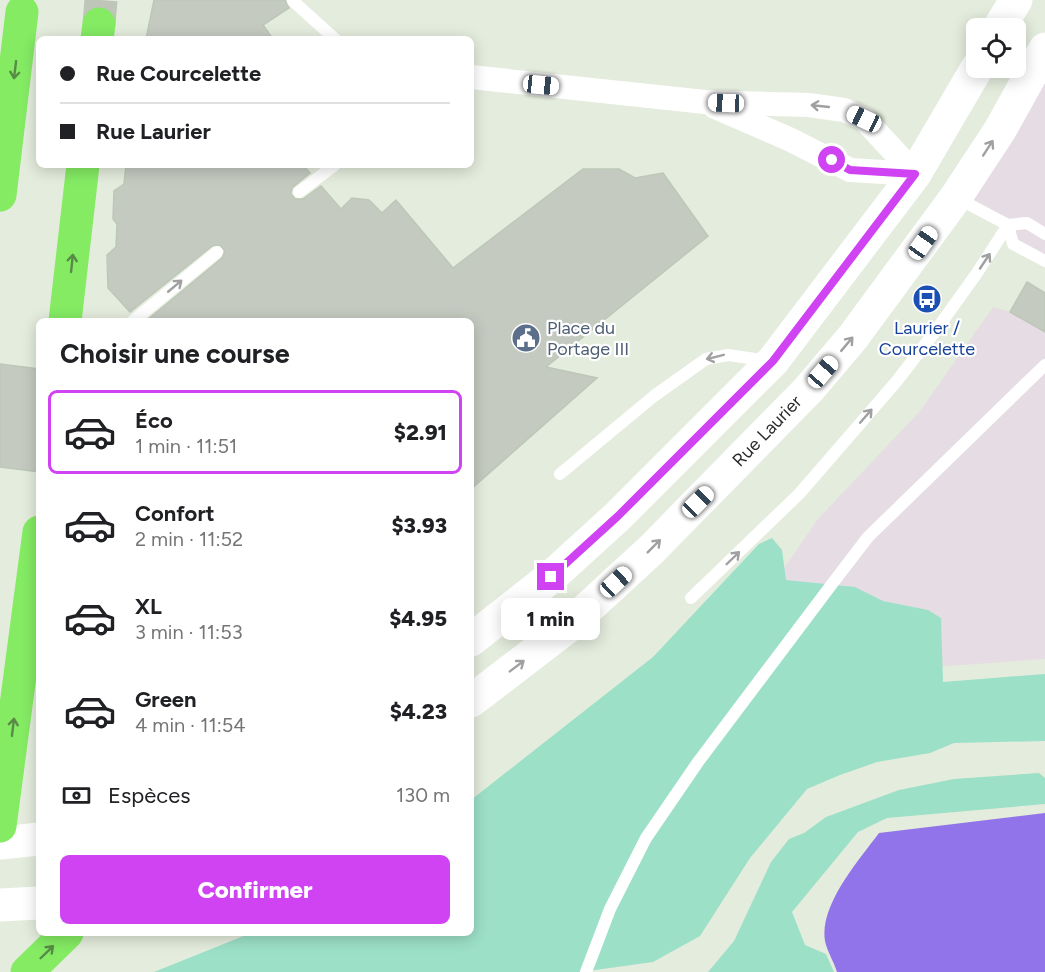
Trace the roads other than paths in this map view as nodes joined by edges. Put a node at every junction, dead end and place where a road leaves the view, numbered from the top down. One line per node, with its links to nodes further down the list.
1 (1016, 0): 4 (main road)
2 (294, 2): 5 (lane)
3 (22, 12): 14 (main road, one-way to 14)
4 (1005, 18)
5 (322, 33)
6 (1045, 49): 15 (main road, Rue Laurier, one-way to 6)
7 (474, 77): 9 (street)
8 (971, 78): 12 (main road)
9 (705, 102): 12 (street); 12 (street, one-way to 9)
10 (83, 168): 20 (main road, one-way to 10)
11 (331, 168): 13 (lane)
12 (915, 174): 15 (main road); 22 (main road)
13 (299, 192)
14 (0, 195)
15 (956, 197): 16 (lane); 28 (main road, Rue Laurier, one-way to 15)
16 (1008, 225): 17 (lane); 19 (lane); 26 (lane, one-way to 16)
17 (1045, 234)
18 (217, 252): 21 (lane, one-way to 18)
19 (1045, 261)
20 (65, 318)
21 (137, 318)
22 (773, 361): 24 (lane, one-way to 24); 27 (main road)
23 (1045, 365): 36 (lane)
24 (560, 474)
25 (36, 555): 29 (main road, one-way to 25)
26 (691, 598)
27 (474, 638)
28 (474, 700)
29 (0, 826)
30 (36, 839): 31 (main road)
31 (0, 843)
32 (36, 903): 33 (main road)
33 (0, 905)
34 (64, 936): 35 (main road, one-way to 34)
35 (27, 972)
36 (586, 972)

